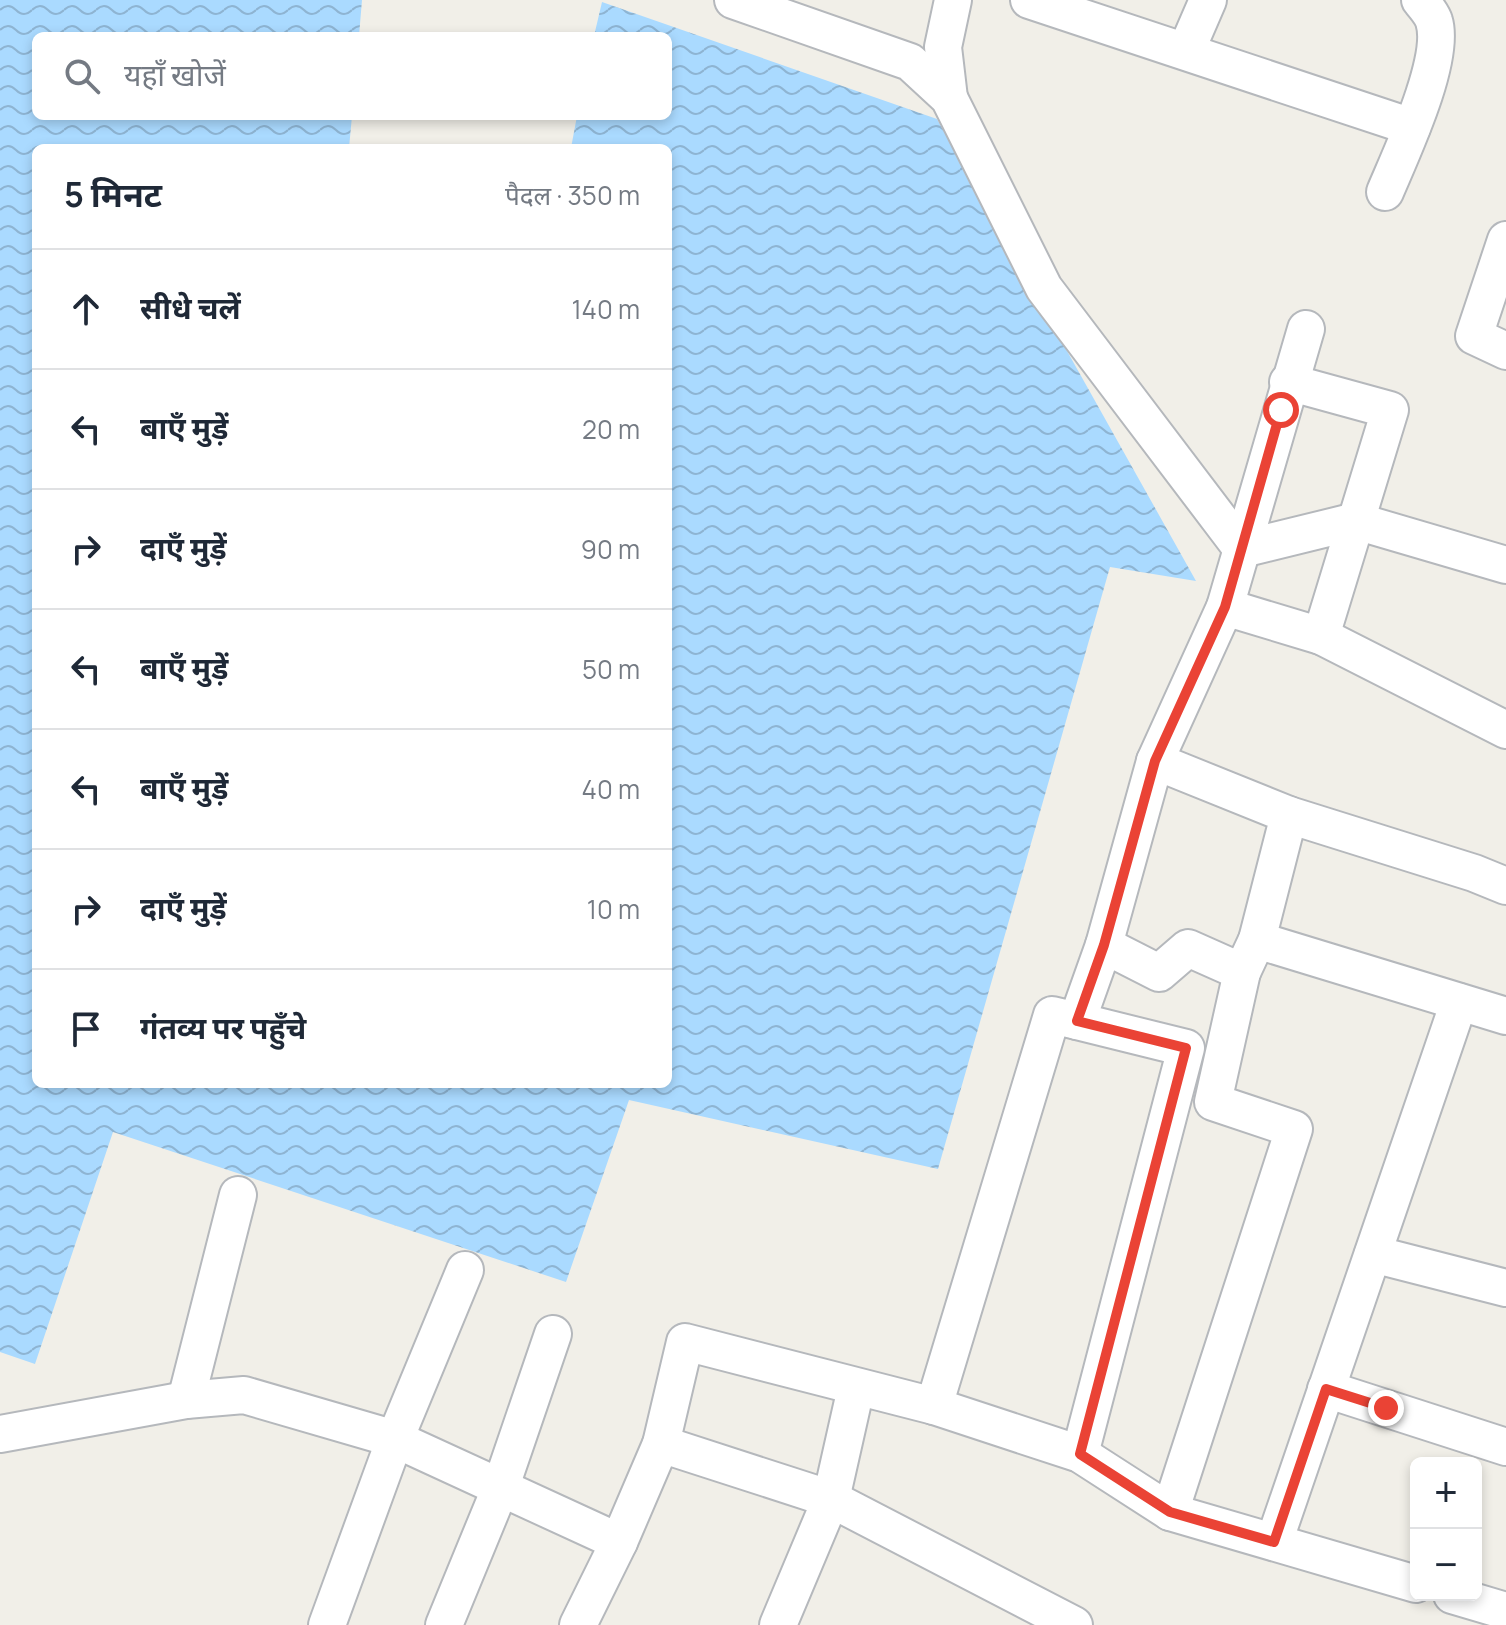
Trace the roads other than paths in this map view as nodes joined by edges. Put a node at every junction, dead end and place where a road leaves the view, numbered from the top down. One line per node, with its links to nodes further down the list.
1 (733, 0): 7 (street)
2 (953, 0): 7 (street)
3 (1029, 0): 6 (street)
4 (1208, 0): 6 (street)
5 (1420, 0): 8 (street)
6 (1186, 51): 8 (street)
7 (949, 98): 15 (street)
8 (1412, 127): 9 (street)
9 (1385, 192)
10 (1506, 240): 12 (street)
11 (1306, 329): 13 (street)
12 (1506, 351)
13 (1288, 382): 14 (street); 15 (street)
14 (1356, 521): 15 (street); 16 (street); 18 (street)
15 (1242, 549): 17 (street)
16 (1506, 565)
17 (1225, 607): 18 (street); 20 (street)
18 (1321, 636): 19 (street)
19 (1506, 730)
20 (1155, 761): 21 (street); 23 (street)
21 (1289, 815): 22 (street); 24 (street)
22 (1506, 886)
23 (1104, 945): 24 (street); 27 (street)
24 (1249, 956): 25 (street); 44 (street)
25 (1459, 1002): 26 (street); 29 (street)
26 (1506, 1016)
27 (1077, 1021): 36 (street); 41 (street)
28 (238, 1195): 35 (street)
29 (1373, 1254): 31 (street); 34 (street)
30 (465, 1270): 38 (street)
31 (1506, 1288)
32 (553, 1334): 42 (street)
33 (856, 1388): 36 (street); 39 (street); 43 (street)
34 (1326, 1389): 40 (street); 46 (street)
35 (186, 1400): 37 (street); 38 (street)
36 (934, 1406): 41 (street)
37 (0, 1434)
38 (395, 1439): 42 (street); 50 (street)
39 (661, 1444): 43 (street); 45 (street)
40 (1506, 1447)
41 (1080, 1454): 44 (street)
42 (500, 1489): 45 (street); 51 (street)
43 (831, 1499): 53 (street); 54 (street)
44 (1170, 1512): 46 (street)
45 (619, 1542): 52 (street)
46 (1274, 1542): 47 (street)
47 (1410, 1582)
48 (1472, 1601): 49 (street)
49 (1506, 1611)
50 (327, 1625)
51 (444, 1625)
52 (578, 1625)
53 (778, 1625)
54 (1074, 1625)

